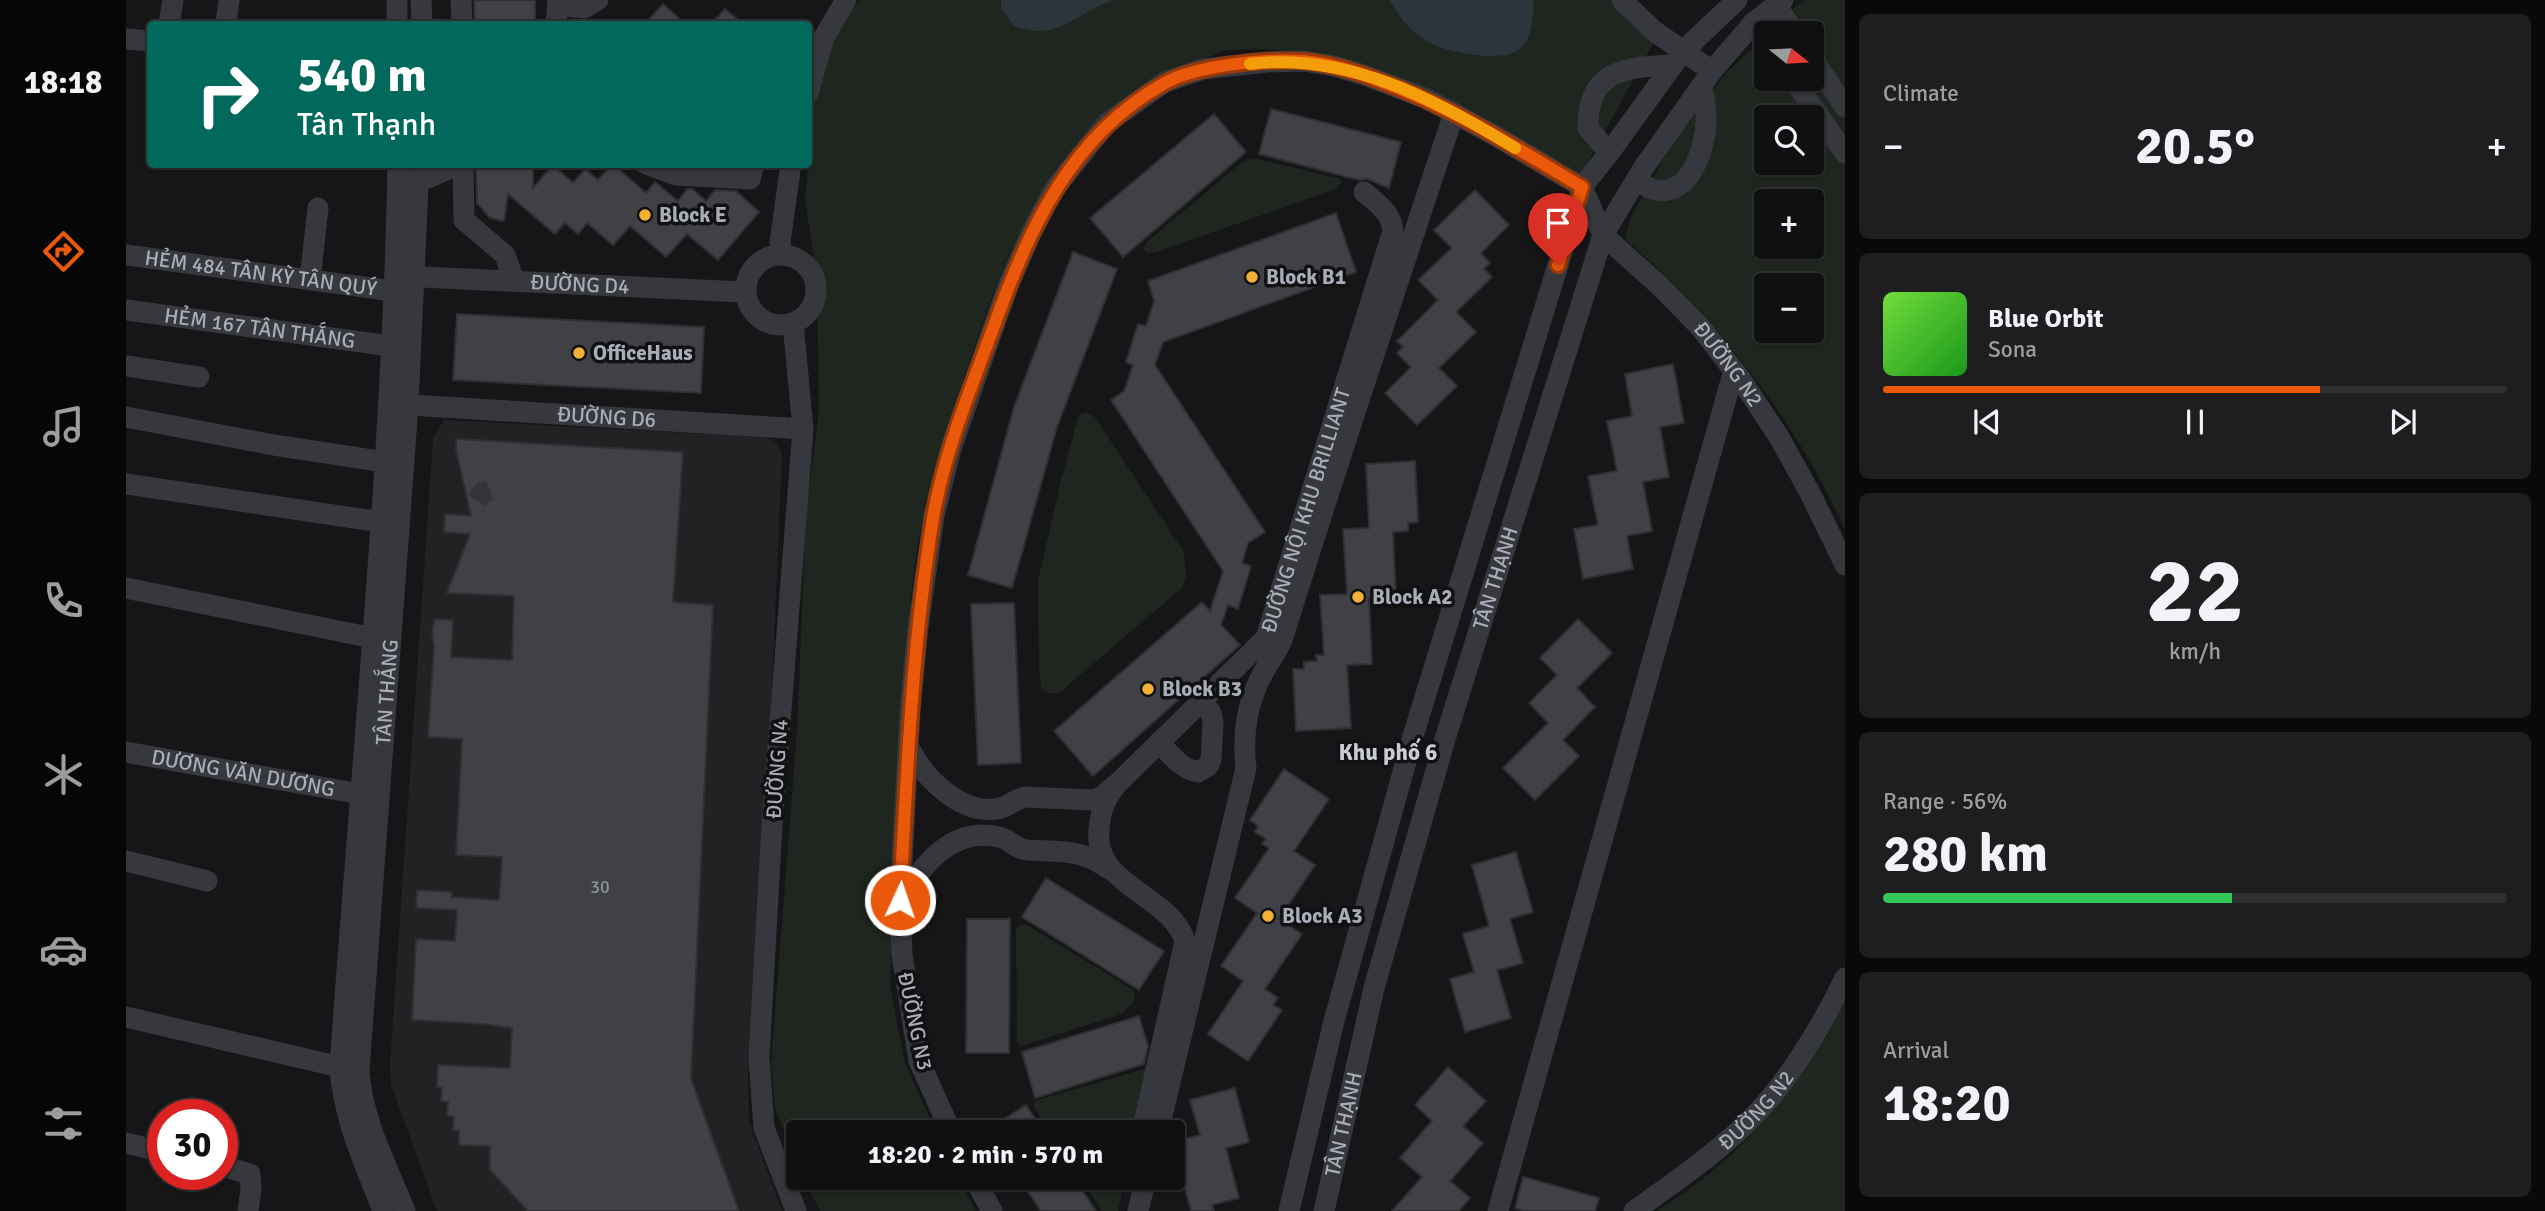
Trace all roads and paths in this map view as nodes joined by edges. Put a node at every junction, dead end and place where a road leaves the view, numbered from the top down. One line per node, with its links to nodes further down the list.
1 (173, 0): 12 (street)
2 (229, 0): 13 (street)
3 (397, 0): 14 (street)
4 (421, 0): 15 (street)
5 (461, 0): 16 (street)
6 (598, 0): 11 (street)
7 (846, 0): 25 (street)
8 (1622, 0): 22 (street)
9 (1737, 0): 22 (street, TÂN THẠNH)
10 (1780, 2): 17 (street, TÂN THẠNH); 18 (street)
11 (557, 10)
12 (170, 21)
13 (226, 21)
14 (397, 21)
15 (422, 21)
16 (461, 21)
17 (1766, 21)
18 (1790, 21)
19 (1754, 35): 24 (street, TÂN THẠNH)
20 (126, 39): 21 (street)
21 (147, 41)
22 (1677, 58): 24 (street); 29 (street, TÂN THẠNH); 29 (street)
23 (1824, 76): 27 (street)
24 (1707, 78): 38 (street, TÂN THẠNH); 38 (street)
25 (812, 79)
26 (1801, 91): 30 (street)
27 (1845, 107)
28 (1454, 113): 39 (street, ĐƯỜNG N3); 66 (street, ĐƯỜNG N3); 83 (street)
29 (1609, 153): 39 (street, TÂN THẠNH)
30 (1845, 153)
31 (398, 168): 47 (street, TÂN THẮNG)
32 (442, 168): 37 (street)
33 (461, 168): 46 (street)
34 (657, 168): 35 (street)
35 (753, 168)
36 (789, 168): 43 (street)
37 (419, 173): 47 (street, TÂN THẮNG)
38 (1636, 180): 42 (street, TÂN THẠNH)
39 (1582, 187): 42 (street, ĐƯỜNG N2); 97 (street, TÂN THẠNH)
40 (1364, 192): 64 (street, ĐƯỜNG NỘI KHU BRILLIANT)
41 (318, 208): 45 (street)
42 (1602, 235): 53 (street, ĐƯỜNG N2); 98 (street, TÂN THẠNH)
43 (782, 254): 48 (street); 50 (street)
44 (126, 255): 45 (street, HẺM 484 TÂN KỲ TÂN QUÝ)
45 (310, 279): 47 (street, HẺM 484 TÂN KỲ TÂN QUÝ)
46 (514, 281): 47 (street, ĐƯỜNG D4); 48 (street, ĐƯỜNG D4)
47 (405, 285): 51 (street, TÂN THẮNG)
48 (744, 292): 50 (street)
49 (126, 310): 51 (street, HẺM 167 TÂN THẮNG)
50 (793, 323): 57 (street, ĐƯỜNG N4)
51 (401, 348): 55 (street, TÂN THẮNG)
52 (126, 366): 54 (street)
53 (1734, 370): 61 (street, ĐƯỜNG N2); 99 (street)
54 (199, 377)
55 (398, 404): 57 (street, ĐƯỜNG D6); 58 (street, TÂN THẮNG); 92 (street, TÂN THẮNG)
56 (126, 417): 58 (street)
57 (803, 429): 93 (street, ĐƯỜNG N4)
58 (385, 462): 60 (street, TÂN THẮNG)
59 (126, 484): 60 (street)
60 (381, 522): 63 (street, TÂN THẮNG)
61 (1845, 565)
62 (126, 588): 63 (street)
63 (373, 638): 68 (street, TÂN THẮNG)
64 (1202, 701): 65 (street, ĐƯỜNG NỘI KHU BRILLIANT); 65 (street)
65 (1159, 743): 70 (street, ĐƯỜNG NỘI KHU BRILLIANT)
66 (908, 745): 69 (street); 77 (street, ĐƯỜNG N3)
67 (126, 752): 68 (street, DƯƠNG VĂN DƯƠNG)
68 (360, 794): 80 (street, TÂN THẮNG)
69 (1011, 803): 70 (street); 72 (street)
70 (1094, 807): 71 (street, ĐƯỜNG NỘI KHU BRILLIANT)
71 (1098, 837): 73 (street); 75 (street, ĐƯỜNG NỘI KHU BRILLIANT)
72 (1007, 841): 73 (street); 77 (street)
73 (1079, 852): 75 (street)
74 (126, 861): 76 (street)
75 (1109, 869): 82 (street)
76 (207, 881)
77 (900, 900): 81 (street, ĐƯỜNG N3)
78 (1845, 978): 100 (street, ĐƯỜNG N2)
79 (126, 1017): 80 (street)
80 (340, 1067): 91 (street, TÂN THẮNG)
81 (946, 1120)
82 (1145, 1120)
83 (1161, 1120)
84 (126, 1143): 85 (street)
85 (147, 1148)
86 (238, 1171): 90 (street)
87 (981, 1190): 94 (street)
88 (1129, 1190): 95 (street)
89 (1143, 1190): 96 (street)
90 (247, 1211)
91 (383, 1211)
92 (405, 1211)
93 (796, 1211)
94 (992, 1211)
95 (1124, 1211)
96 (1138, 1211)
97 (1289, 1211)
98 (1324, 1211)
99 (1498, 1211)
100 (1634, 1211)

